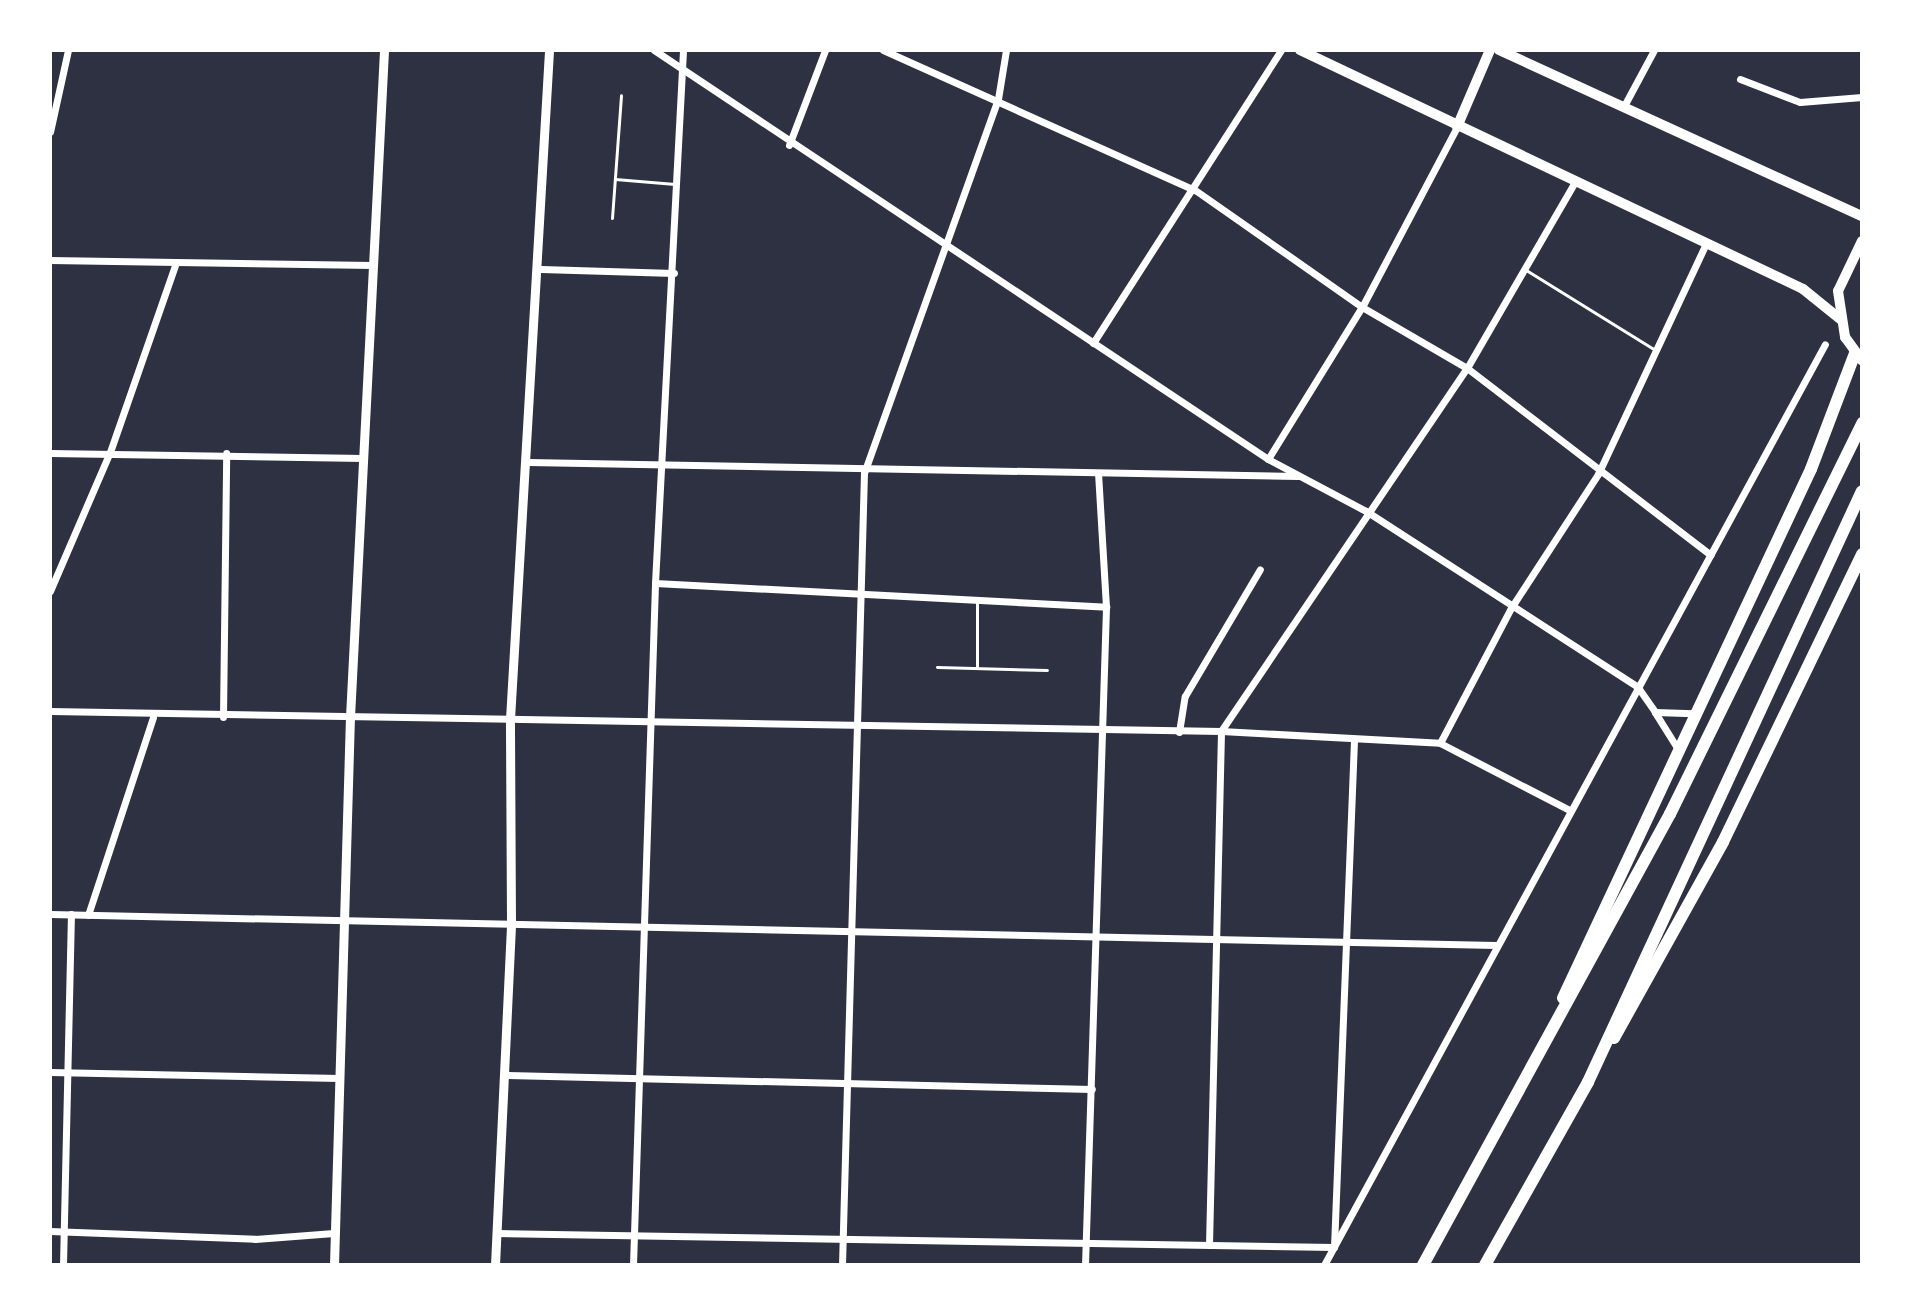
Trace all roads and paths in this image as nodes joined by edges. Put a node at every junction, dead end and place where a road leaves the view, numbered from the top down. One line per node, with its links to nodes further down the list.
1 (68, 50): 21 (street)
2 (384, 50): 34 (street)
3 (549, 50): 35 (street)
4 (654, 50): 14 (street)
5 (683, 50): 14 (street)
6 (825, 50): 22 (street)
7 (883, 50): 18 (street)
8 (1006, 50): 18 (street)
9 (1281, 50): 26 (street)
10 (1300, 50): 20 (main road)
11 (1490, 50): 20 (main road)
12 (1499, 50): 19 (main road)
13 (1654, 50): 19 (street)
14 (680, 73): 22 (street); 25 (street)
15 (1740, 79): 17 (street)
16 (621, 95): 23 (lane)
17 (1862, 97)
18 (998, 99): 26 (street); 30 (street)
19 (1624, 106): 27 (main road)
20 (1457, 127): 24 (main road); 38 (street)
21 (50, 132)
22 (789, 145): 30 (street)
23 (615, 179): 25 (lane); 28 (lane)
24 (1575, 182): 31 (main road); 36 (street)
25 (677, 184): 37 (street)
26 (1195, 190): 38 (street); 40 (street)
27 (1862, 216)
28 (612, 218)
29 (1862, 241): 39 (main road)
30 (944, 242): 40 (street); 53 (street)
31 (1706, 243): 39 (main road); 42 (street)
32 (50, 260): 33 (street)
33 (176, 263): 34 (street); 46 (street)
34 (373, 265): 49 (street)
35 (541, 269): 37 (street); 51 (street)
36 (1524, 269): 42 (lane); 44 (street)
37 (674, 273): 52 (street)
38 (1362, 307): 44 (street); 50 (street)
39 (1840, 319): 43 (main road)
40 (1093, 343): 50 (street)
41 (1825, 344): 60 (street)
42 (1655, 350): 55 (street)
43 (1859, 356): 74 (highway)
44 (1467, 368): 55 (street); 58 (street)
45 (1862, 423): 99 (highway)
46 (110, 452): 47 (street); 48 (street); 64 (street)
47 (50, 453)
48 (226, 453): 49 (street); 76 (street)
49 (363, 458): 77 (street)
50 (1268, 459): 56 (street)
51 (528, 462): 52 (street); 78 (street)
52 (661, 465): 53 (street); 62 (street)
53 (864, 473): 54 (street); 63 (street)
54 (1098, 473): 56 (street); 66 (street)
55 (1598, 474): 60 (street); 67 (street)
56 (1301, 476): 58 (street)
57 (1862, 491): 105 (highway)
58 (1366, 511): 67 (street); 81 (street)
59 (1862, 554): 105 (highway)
60 (1711, 555): 71 (street)
61 (1260, 569): 82 (street)
62 (655, 583): 63 (street); 79 (street)
63 (859, 590): 65 (street); 80 (street)
64 (50, 591)
65 (977, 598): 66 (street); 69 (lane)
66 (1106, 607): 83 (street)
67 (1511, 608): 71 (street); 85 (street)
68 (937, 667): 69 (lane)
69 (977, 668): 70 (lane)
70 (1047, 670)
71 (1637, 686): 73 (street); 87 (street)
72 (50, 711): 75 (street)
73 (1655, 712): 74 (street); 86 (street)
74 (1693, 713): 86 (highway)
75 (153, 717): 76 (street); 90 (street)
76 (223, 717): 77 (street)
77 (350, 717): 78 (street); 91 (street)
78 (510, 719): 79 (street); 92 (street)
79 (652, 724): 80 (street); 93 (street)
80 (856, 729): 83 (street); 94 (street)
81 (1221, 731): 82 (street); 84 (street); 96 (street)
82 (1179, 732): 83 (street)
83 (1103, 734): 95 (street)
84 (1354, 740): 85 (street); 97 (street)
85 (1440, 743): 87 (street)
86 (1676, 746): 99 (highway)
87 (1569, 810): 98 (street)
88 (50, 914): 89 (street)
89 (71, 914): 90 (street); 101 (street)
90 (88, 915): 91 (street)
91 (344, 917): 92 (street); 103 (street)
92 (511, 922): 93 (street); 102 (street)
93 (645, 925): 94 (street); 104 (street)
94 (853, 927): 95 (street); 106 (street)
95 (1093, 932): 96 (street); 107 (street)
96 (1217, 936): 97 (street); 115 (street)
97 (1341, 943): 98 (street); 116 (street)
98 (1496, 945): 116 (street)
99 (1535, 1060): 124 (highway)
100 (50, 1072): 101 (street)
101 (66, 1072): 103 (street); 109 (street)
102 (504, 1075): 104 (street); 111 (street)
103 (339, 1078): 110 (street)
104 (637, 1081): 106 (street); 112 (street)
105 (1588, 1082): 125 (highway)
106 (847, 1085): 107 (street); 113 (street)
107 (1092, 1089): 114 (street)
108 (50, 1231): 109 (street)
109 (63, 1232): 110 (street); 117 (street)
110 (334, 1233): 118 (street)
111 (496, 1233): 112 (street); 119 (street)
112 (634, 1236): 113 (street); 120 (street)
113 (842, 1239): 114 (street); 121 (street)
114 (1086, 1243): 115 (street); 122 (street)
115 (1209, 1245): 116 (street)
116 (1334, 1247): 123 (street)
117 (63, 1265)
118 (334, 1265)
119 (495, 1265)
120 (633, 1265)
121 (842, 1265)
122 (1085, 1265)
123 (1324, 1265)
124 (1423, 1265)
125 (1485, 1265)

